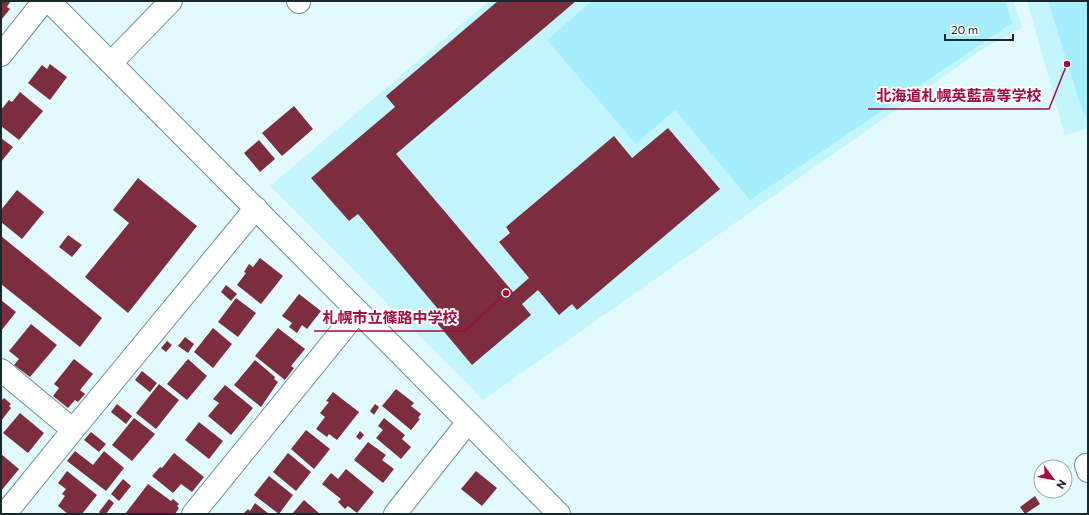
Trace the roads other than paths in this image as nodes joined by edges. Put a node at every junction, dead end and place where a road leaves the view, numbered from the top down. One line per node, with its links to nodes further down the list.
1 (44, 1): 4 (street)
2 (49, 1): 5 (street)
3 (171, 1): 5 (street)
4 (1, 55)
5 (111, 63): 6 (street)
6 (256, 208): 7 (street); 10 (street)
7 (358, 311): 9 (street); 12 (street)
8 (1, 370): 10 (street)
9 (468, 422): 13 (street); 14 (street)
10 (73, 430): 11 (street)
11 (5, 514)
12 (193, 514)
13 (395, 514)
14 (559, 514)

